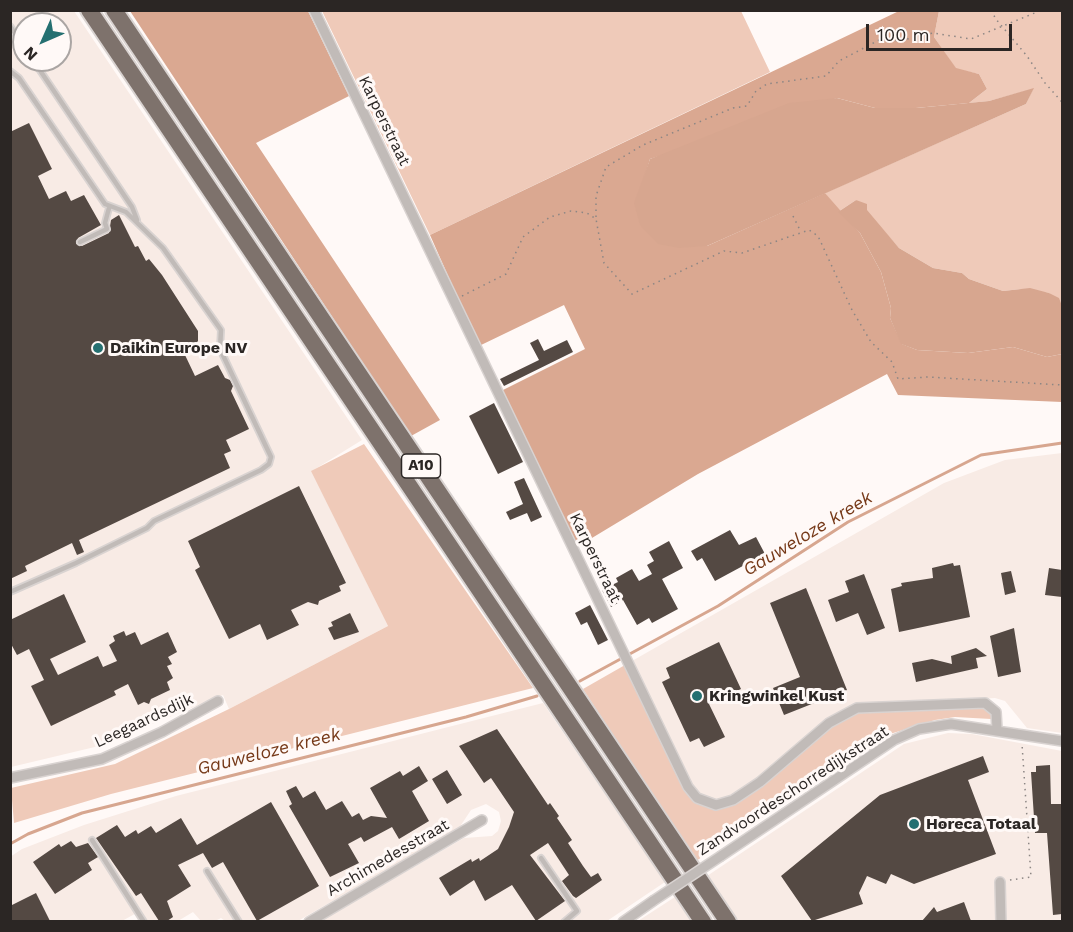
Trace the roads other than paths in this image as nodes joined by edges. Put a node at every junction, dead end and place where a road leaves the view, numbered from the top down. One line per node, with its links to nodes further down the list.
1 (89, 10): 24 (highway, A10)
2 (114, 10): 25 (highway, A10)
3 (314, 10): 11 (street, Karperstraat)
4 (10, 71): 6 (lane)
5 (41, 72): 7 (lane)
6 (109, 207): 7 (lane); 8 (lane)
7 (136, 220): 9 (lane)
8 (80, 242)
9 (10, 592)
10 (218, 701): 13 (street, Leegaardsdijk)
11 (997, 729): 12 (street, Zandvoordeschorredijkstraat); 23 (street, Zandvoordeschorredijkstraat, bridge)
12 (1062, 741)
13 (10, 778)
14 (482, 820): 21 (street, Archimedesstraat)
15 (92, 840): 19 (lane)
16 (541, 858): 22 (lane)
17 (207, 871): 20 (lane)
18 (1000, 882): 26 (street)
19 (144, 921)
20 (238, 921)
21 (309, 921)
22 (564, 921)
23 (623, 921)
24 (703, 921)
25 (728, 921)
26 (1001, 921)

